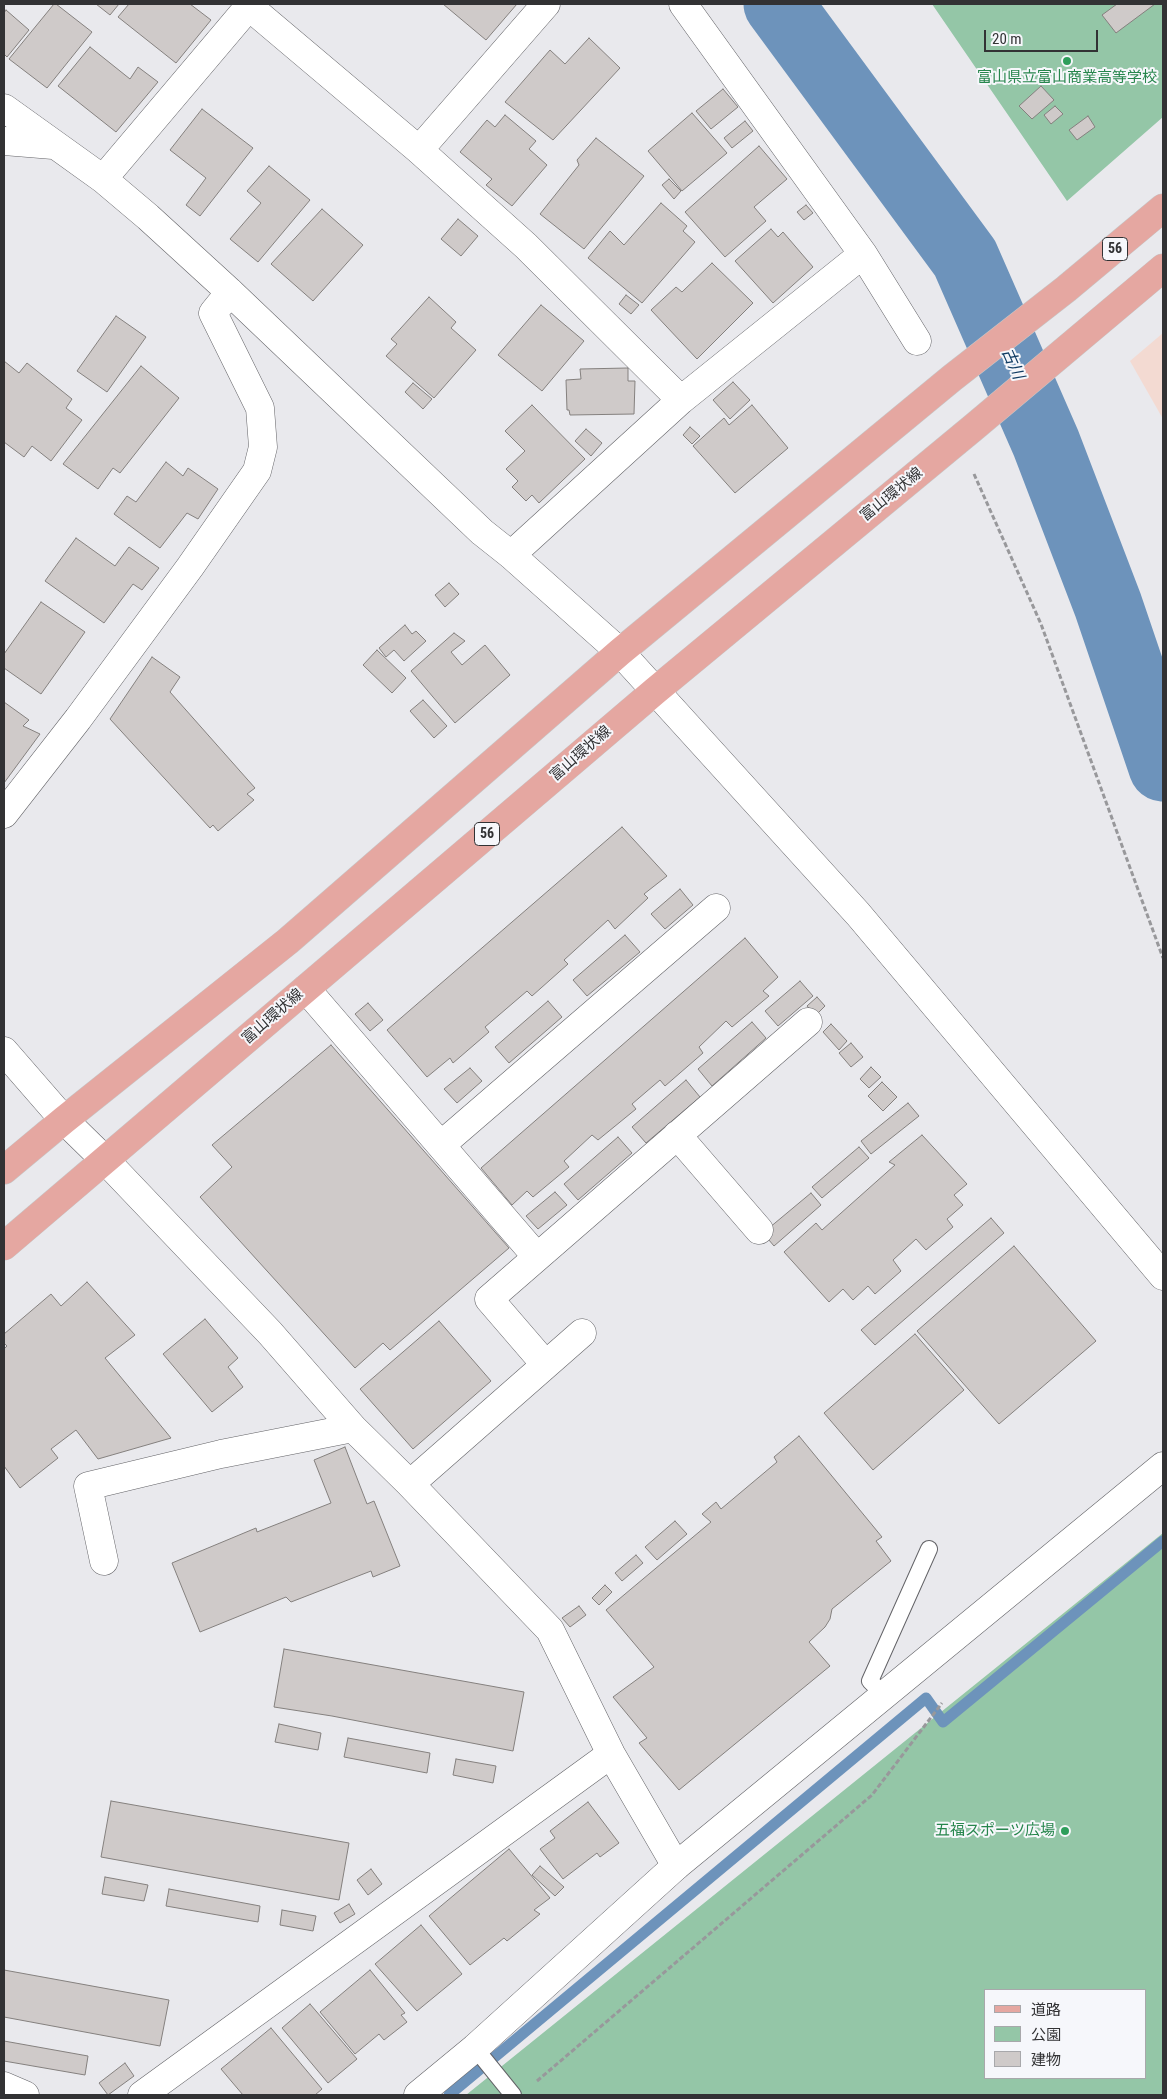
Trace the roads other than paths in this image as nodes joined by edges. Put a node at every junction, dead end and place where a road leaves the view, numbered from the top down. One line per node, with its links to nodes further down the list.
1 (546, 4): 7 (street)
2 (683, 4): 10 (street)
3 (248, 5): 7 (street); 8 (street)
4 (4, 108): 6 (street)
5 (4, 141): 6 (street)
6 (53, 145): 8 (street)
7 (419, 150): 14 (street)
8 (103, 179): 12 (street)
9 (1163, 208): 16 (main road, 56)
10 (863, 254): 13 (street); 14 (street)
11 (1163, 268): 17 (main road, 富山環状線 / 56)
12 (230, 292): 15 (street); 18 (street)
13 (917, 341)
14 (681, 400): 15 (street)
15 (511, 556): 16 (street)
16 (620, 652): 17 (street); 23 (main road, 56)
17 (655, 691): 20 (main road, 富山環状線 / 56); 31 (street)
18 (4, 814)
19 (716, 908): 25 (street)
20 (306, 989): 25 (street); 26 (main road, 富山環状線 / 56)
21 (808, 1022): 24 (street)
22 (4, 1052): 23 (street)
23 (64, 1120): 26 (street); 27 (main road, 56)
24 (677, 1135): 28 (street); 30 (street)
25 (441, 1146): 30 (street)
26 (106, 1161): 29 (main road, 富山環状線 / 56); 34 (street)
27 (4, 1170)
28 (758, 1230)
29 (4, 1246)
30 (537, 1257): 33 (street)
31 (1163, 1276)
32 (582, 1333): 33 (street)
33 (545, 1364): 36 (street)
34 (353, 1428): 36 (street); 38 (street)
35 (1163, 1466): 39 (street)
36 (410, 1484): 40 (street)
37 (929, 1549): 39 (lane)
38 (104, 1561)
39 (884, 1695): 41 (street)
40 (611, 1754): 41 (street); 45 (street)
41 (676, 1866): 42 (street)
42 (475, 2048): 46 (street); 47 (lane)
43 (4, 2086): 44 (street)
44 (25, 2095)
45 (142, 2095)
46 (418, 2095)
47 (513, 2095)

